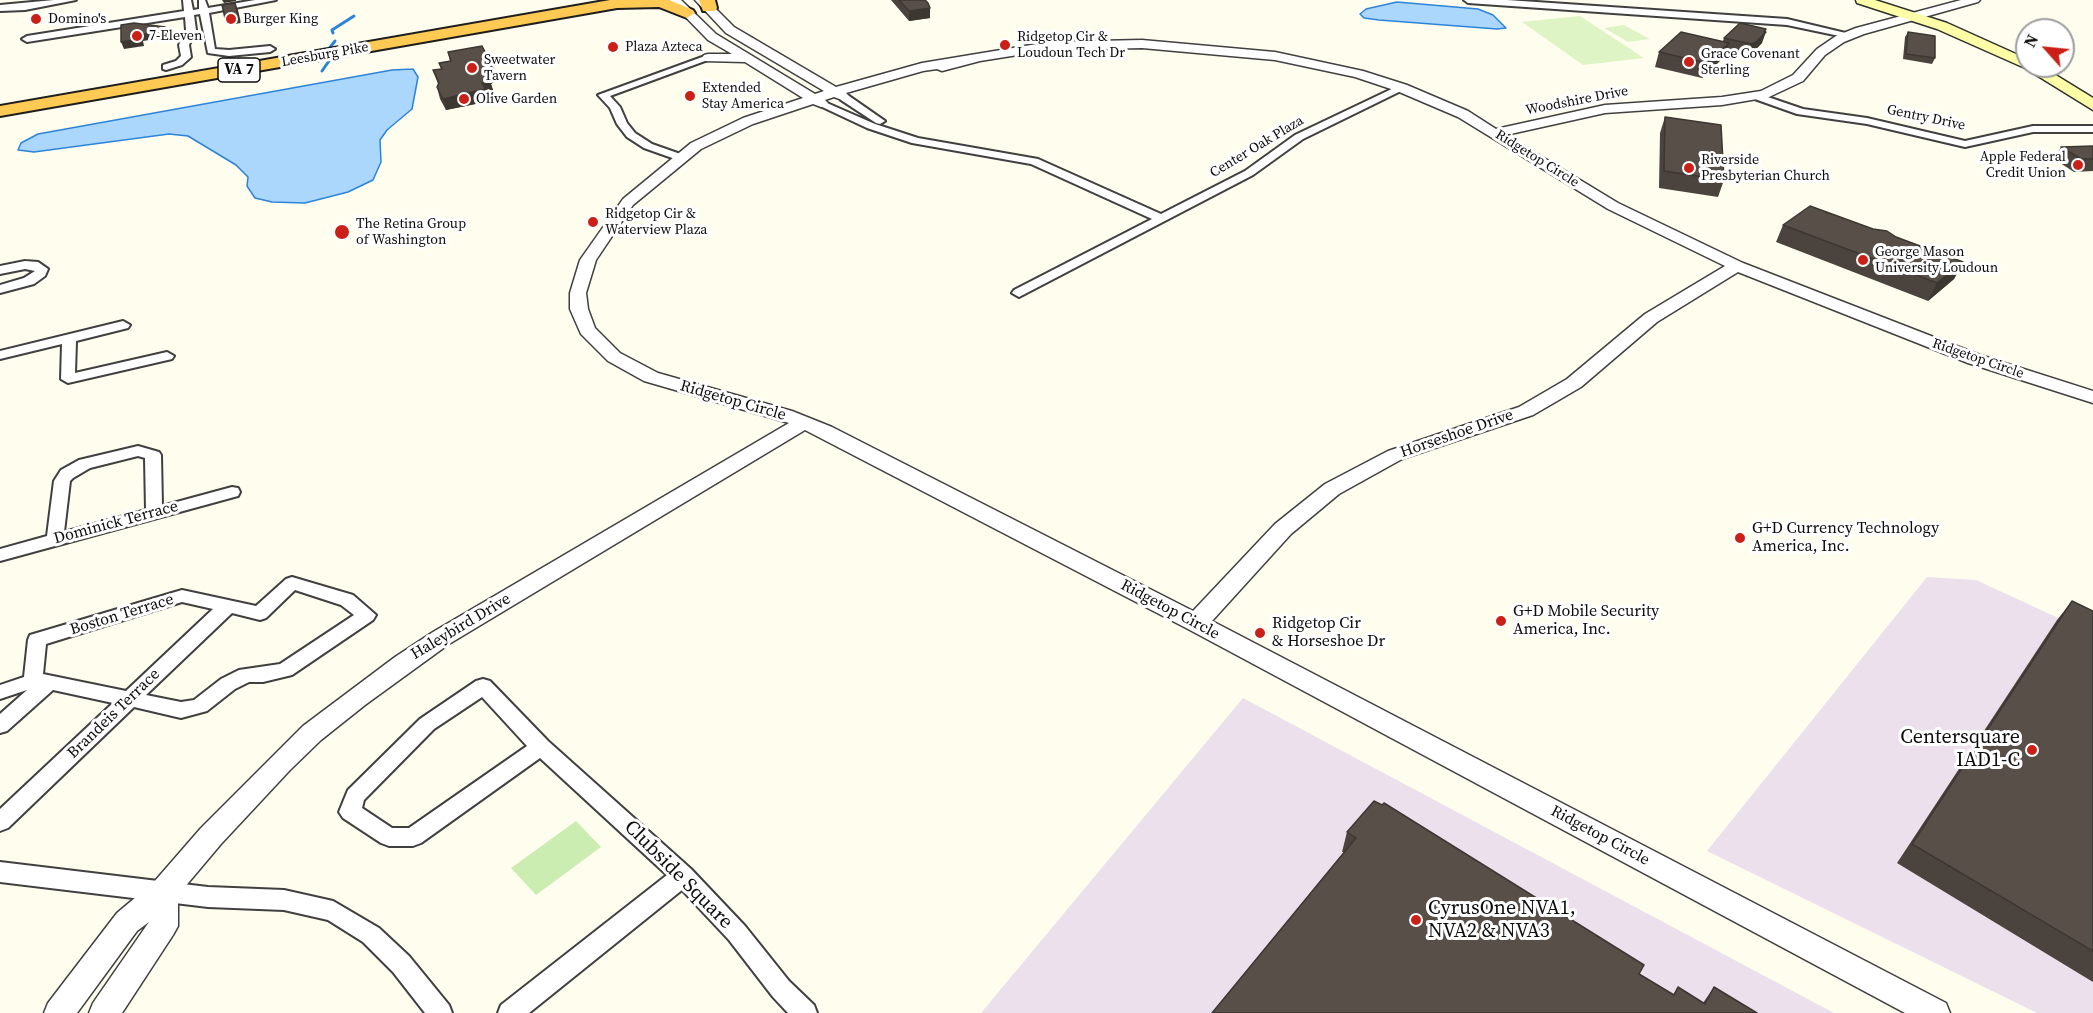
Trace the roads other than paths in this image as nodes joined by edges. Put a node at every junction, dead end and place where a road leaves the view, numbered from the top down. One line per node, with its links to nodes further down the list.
1 (17, 0): 12 (street)
2 (72, 0): 17 (street)
3 (187, 0): 18 (street)
4 (272, 0): 16 (street)
5 (557, 0): 26 (highway, Leesburg Pike / VA 7)
6 (637, 0): 14 (highway, VA 7)
7 (675, 0): 20 (street)
8 (1468, 0): 15 (street)
9 (1862, 0): 21 (main road)
10 (1890, 0): 19 (main road)
11 (1974, 0): 19 (street, Woodshire Drive)
12 (0, 2)
13 (706, 3): 36 (street)
14 (614, 4): 20 (highway); 40 (highway, Leesburg Pike / VA 7)
15 (1578, 4): 22 (street)
16 (203, 5): 18 (street); 26 (street)
17 (0, 8)
18 (189, 13): 24 (street); 30 (street)
19 (1930, 13): 21 (street, Woodshire Drive); 25 (main road)
20 (687, 14): 23 (street)
21 (1914, 16): 22 (street, Woodshire Drive); 28 (main road)
22 (1849, 35): 37 (street, Woodshire Drive)
23 (712, 37): 27 (street); 29 (street)
24 (27, 39)
25 (2015, 48)
26 (270, 49): 30 (highway, Leesburg Pike / VA 7)
27 (708, 58): 29 (street); 44 (street)
28 (2015, 59)
29 (747, 60): 38 (street)
30 (166, 67): 35 (highway, Leesburg Pike / VA 7)
31 (2050, 78): 39 (main road)
32 (2075, 78): 34 (main road)
33 (1402, 88): 36 (street, Ridgetop Circle); 42 (street, Ridgetop Circle); 45 (street, Center Oak Plaza)
34 (2093, 88)
35 (0, 95)
36 (841, 95): 38 (street, Ridgetop Circle); 43 (street)
37 (1756, 96): 41 (street, Gentry Drive); 42 (street, Woodshire Drive)
38 (818, 102): 43 (street); 44 (street, Ridgetop Circle)
39 (2093, 105)
40 (0, 111)
41 (2093, 129)
42 (1495, 133): 46 (street, Ridgetop Circle)
43 (901, 135): 45 (street)
44 (682, 158): 55 (street, Ridgetop Circle)
45 (1161, 218): 49 (street, Center Oak Plaza)
46 (1737, 266): 54 (street, Ridgetop Circle); 61 (street, Horseshoe Drive)
47 (0, 270): 48 (street)
48 (0, 289)
49 (1019, 293)
50 (123, 325): 51 (street)
51 (69, 338): 52 (street); 53 (street)
52 (0, 355)
53 (167, 356)
54 (2093, 397)
55 (805, 422): 61 (street, Ridgetop Circle); 70 (street, Haleybird Drive)
56 (232, 492): 57 (street, Dominick Terrace)
57 (154, 513): 58 (street, Dominick Terrace); 58 (street)
58 (55, 540): 59 (street, Dominick Terrace)
59 (0, 555)
60 (228, 606): 62 (street, Boston Terrace); 64 (street, Brandeis Terrace); 64 (street, Boston Terrace)
61 (1196, 622): 76 (street, Ridgetop Circle)
62 (41, 681): 63 (street); 64 (street, Boston Terrace); 65 (street)
63 (0, 692)
64 (129, 699): 67 (street, Brandeis Terrace)
65 (0, 725)
66 (542, 747): 66 (street, Clubside Square); 69 (street, Clubside Square)
67 (0, 822)
68 (0, 872): 70 (street)
69 (683, 876): 74 (street); 75 (street, Clubside Square)
70 (164, 891): 71 (street, Haleybird Drive); 72 (street); 73 (street)
71 (59, 1013)
72 (104, 1013)
73 (440, 1013)
74 (510, 1013)
75 (805, 1013)
76 (1935, 1013)

